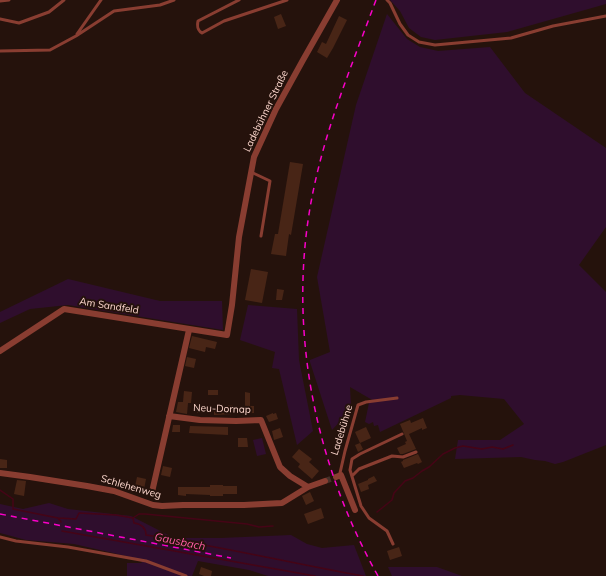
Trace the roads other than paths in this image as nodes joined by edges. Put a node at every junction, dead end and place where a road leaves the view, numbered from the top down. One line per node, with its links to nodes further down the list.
1 (9, 0): 9 (lane)
2 (64, 0): 11 (lane)
3 (101, 0): 12 (lane)
4 (174, 0): 12 (lane)
5 (239, 0): 6 (lane)
6 (287, 0)
7 (337, 0): 14 (street, Ladebühner Straße)
8 (387, 0): 10 (lane)
9 (0, 1)
10 (606, 16)
11 (0, 19)
12 (76, 36): 13 (lane)
13 (0, 51)
14 (251, 172): 15 (lane); 17 (street, Ladebühner Straße)
15 (261, 236)
16 (188, 330): 17 (street, Am Sandfeld); 18 (street, Am Sandfeld); 20 (street)
17 (227, 335)
18 (0, 351)
19 (397, 398): 24 (lane, Ladebühne)
20 (169, 416): 27 (street, Neu-Dornap); 28 (street)
21 (402, 434): 25 (lane, Ladebühne)
22 (416, 452): 25 (lane)
23 (0, 473): 27 (street, Schlehenweg)
24 (339, 476): 29 (street, Ladebühne)
25 (352, 476): 29 (lane, Ladebühne)
26 (326, 481): 27 (street)
27 (308, 487)
28 (152, 492)
29 (358, 508): 31 (lane, Ladebühne)
30 (0, 537): 32 (lane)
31 (393, 544)
32 (186, 576)

